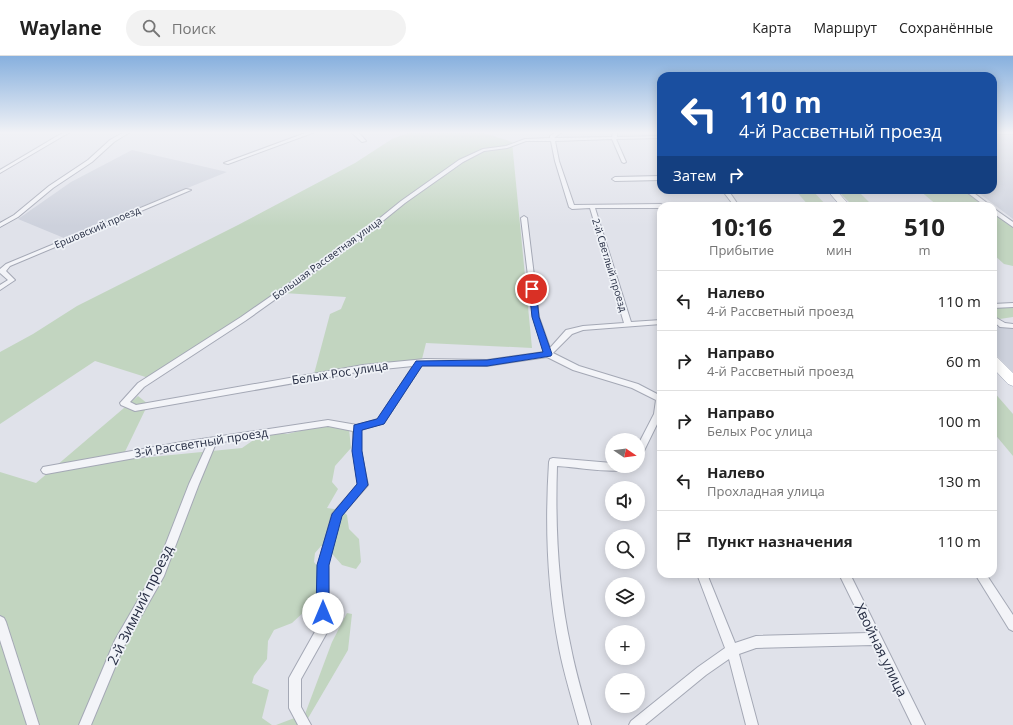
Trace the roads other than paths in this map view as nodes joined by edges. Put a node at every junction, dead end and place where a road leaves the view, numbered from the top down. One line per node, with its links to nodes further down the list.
1 (15, 163): 5 (street)
2 (87, 163): 17 (street)
3 (458, 163): 33 (street, Большая Рассветная улица)
4 (558, 163): 14 (street)
5 (0, 172)
6 (615, 178): 7 (street)
7 (657, 178)
8 (188, 190): 19 (street, Ершовский проезд)
9 (835, 194): 11 (main road)
10 (972, 194): 12 (street)
11 (842, 202)
12 (983, 202)
13 (657, 206): 14 (street)
14 (592, 207): 26 (street, 2-й Светлый проезд)
15 (997, 213): 18 (street)
16 (524, 218): 28 (street)
17 (0, 225)
18 (1013, 225)
19 (0, 288)
20 (1013, 305): 21 (street)
21 (997, 306)
22 (1013, 320): 23 (street)
23 (997, 321)
24 (657, 322): 26 (street)
25 (997, 322): 27 (street)
26 (628, 324): 28 (street)
27 (1013, 326)
28 (548, 354): 29 (street, Белых Рос улица); 32 (street)
29 (419, 363): 33 (street, Белых Рос улица); 35 (street)
30 (997, 364): 31 (main road)
31 (1013, 380)
32 (657, 397)
33 (134, 408)
34 (657, 416): 37 (street)
35 (358, 428): 36 (street, 3-й Рассветный проезд); 49 (street)
36 (213, 440): 39 (street, 3-й Рассветный проезд); 48 (street, 2-й Зимний проезд)
37 (645, 440)
38 (605, 466): 50 (street)
39 (46, 470)
40 (703, 578): 46 (street)
41 (846, 578): 45 (street, Хвойная улица)
42 (983, 578): 44 (street)
43 (0, 622): 47 (street)
44 (1013, 624)
45 (875, 639): 46 (street); 53 (street, Хвойная улица)
46 (732, 650): 51 (street); 52 (street)
47 (33, 725)
48 (85, 725)
49 (304, 725)
50 (585, 725)
51 (635, 725)
52 (752, 725)
53 (919, 725)

